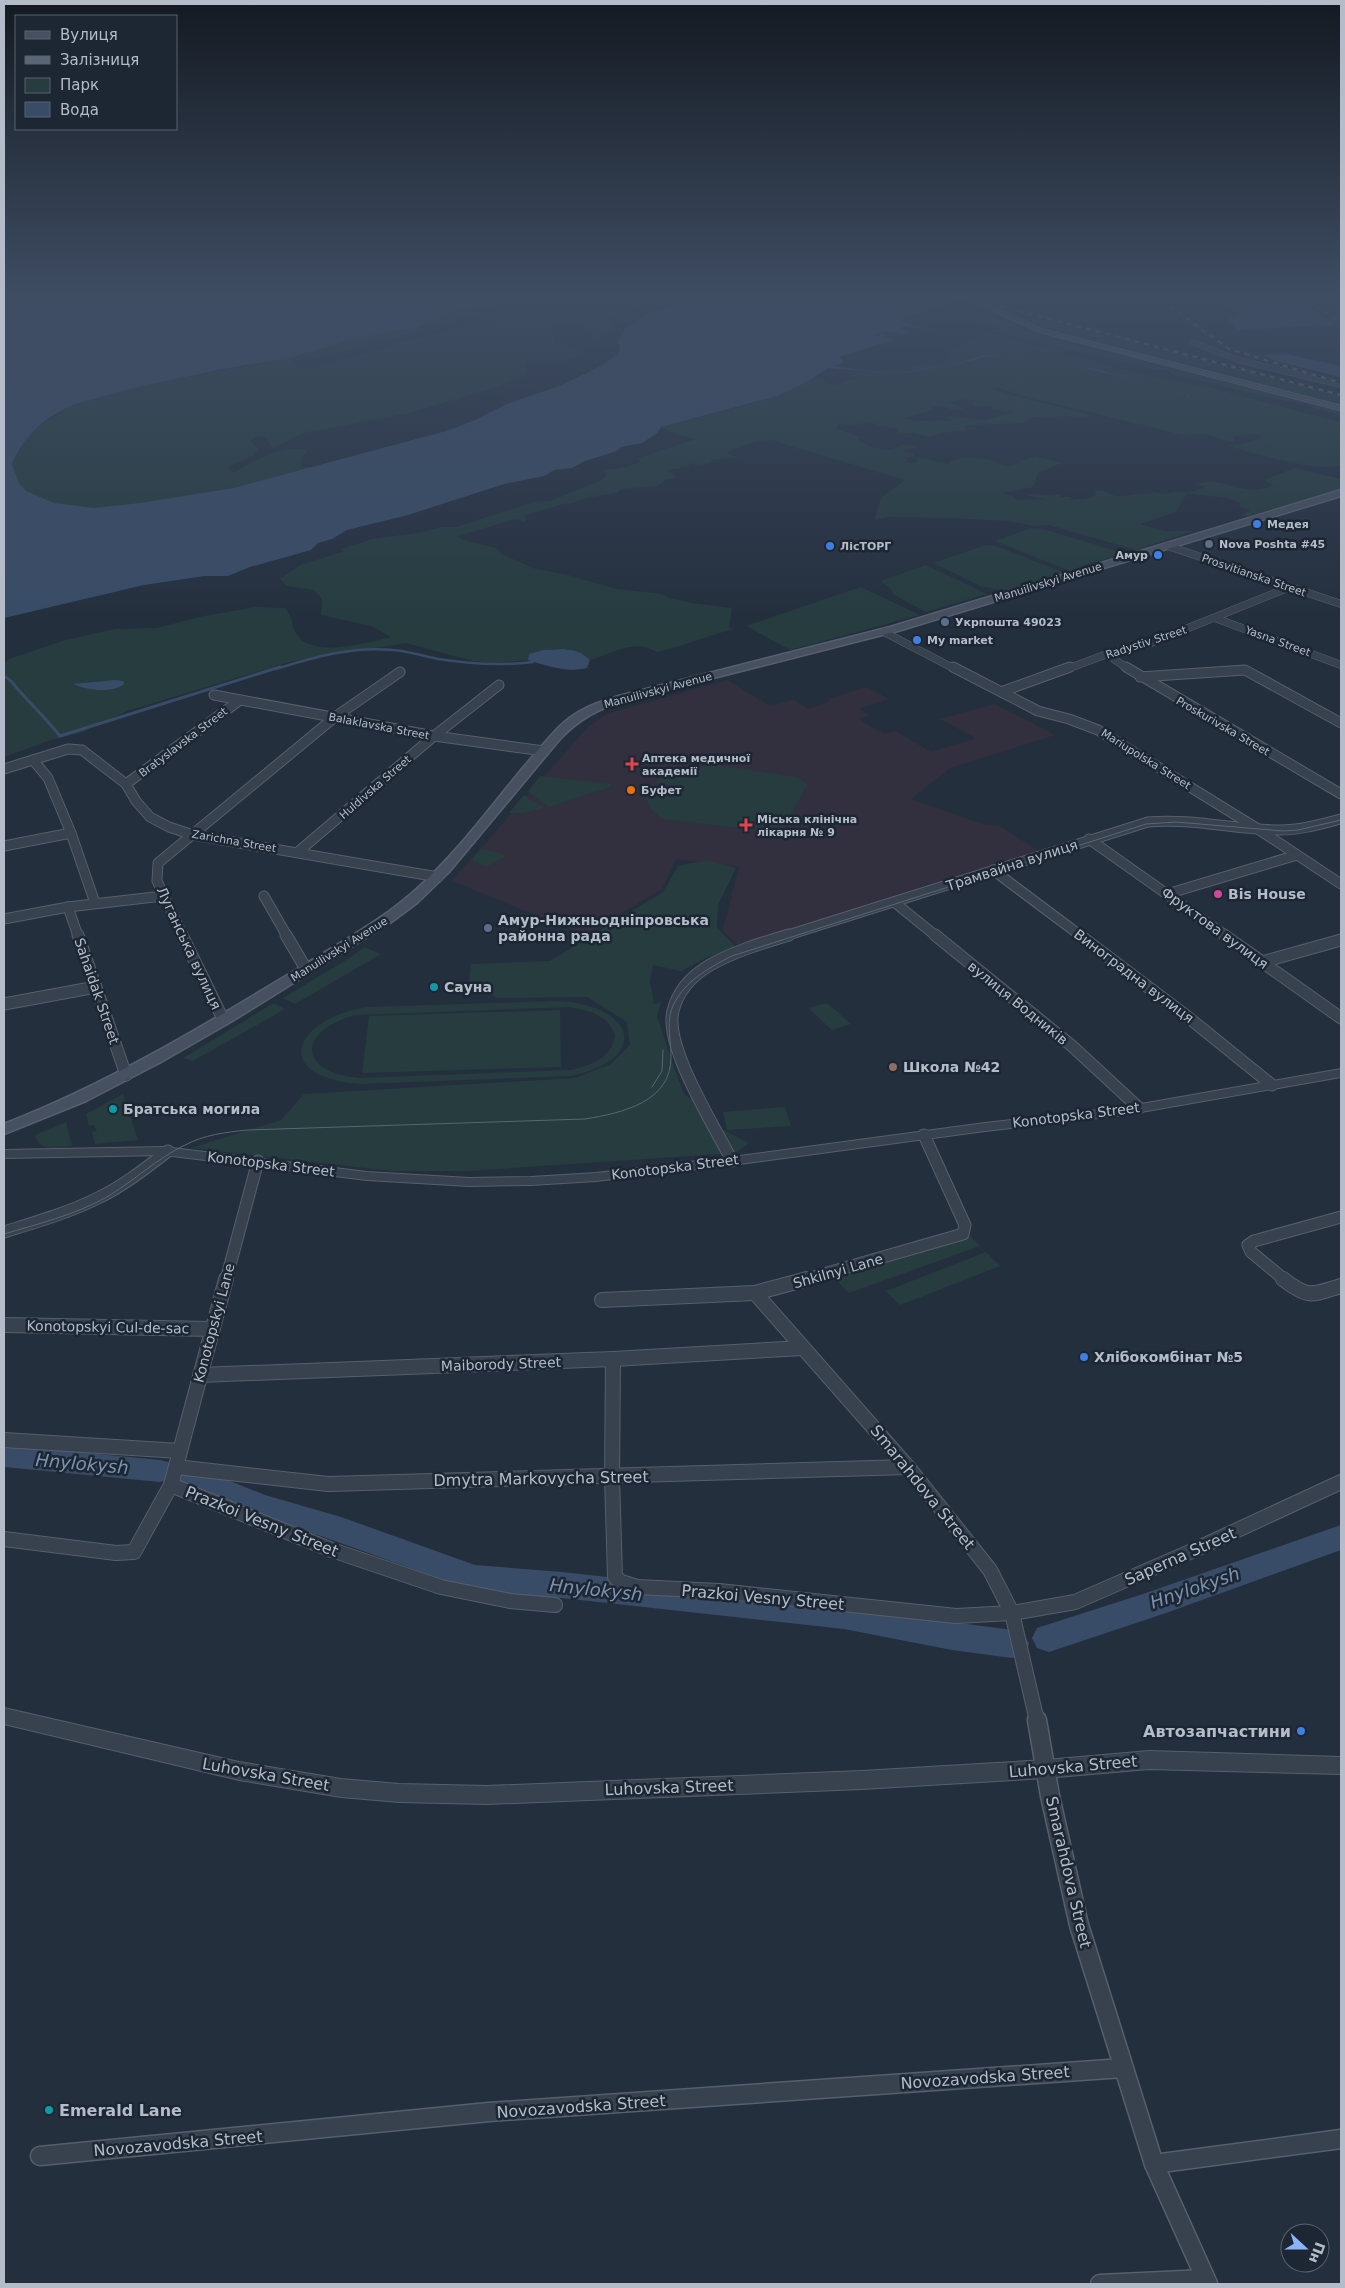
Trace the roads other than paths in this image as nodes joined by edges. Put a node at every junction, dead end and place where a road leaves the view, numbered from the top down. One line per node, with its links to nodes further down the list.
1 (1325, 404): 2 (main road)
2 (1341, 408)
3 (1341, 493): 4 (main road, Manuilivskyi Avenue)
4 (1168, 546): 5 (street, Prosvitianska Street); 8 (main road, Manuilivskyi Avenue)
5 (1290, 587): 6 (street, Prosvitianska Street); 7 (street, Radystiv Street)
6 (1341, 604)
7 (1215, 618): 9 (street, Radystiv Street); 10 (street, Yasna Street)
8 (884, 632): 14 (street, Mariupolska Street); 20 (main road, Manuilivskyi Avenue)
9 (1107, 654): 12 (street, Proskurivska Street); 14 (street, Radystiv Street)
10 (1341, 665)
11 (400, 672): 17 (street)
12 (1140, 677): 18 (street); 24 (street, Proskurivska Street)
13 (499, 685): 19 (street, Huldivska Street)
14 (1000, 692): 26 (street, Mariupolska Street)
15 (214, 695): 16 (street, Balaklavska Street)
16 (240, 700): 17 (street, Balaklavska Street); 23 (street, Bratyslavska Street)
17 (335, 717): 19 (street, Balaklavska Street); 28 (street)
18 (1341, 723)
19 (434, 736): 20 (street, Balaklavska Street); 31 (street, Huldivska Street)
20 (544, 750): 34 (main road, Manuilivskyi Avenue)
21 (33, 760): 22 (street, Zarichna Street); 23 (street, Zarichna Street); 27 (street)
22 (4, 769)
23 (126, 784): 28 (street, Zarichna Street)
24 (1341, 794)
25 (1341, 819): 26 (street, Трамвайна вулиця)
26 (1258, 829): 29 (street, Трамвайна вулиця); 32 (street, Mariupolska Street)
27 (71, 833): 30 (street); 39 (street)
28 (193, 835): 31 (street, Zarichna Street); 37 (street, Луганська вулиця)
29 (1090, 839): 33 (street, Трамвайна вулиця); 36 (street, Фруктова вулиця)
30 (4, 846)
31 (298, 852): 34 (street, Zarichna Street)
32 (1297, 855): 35 (street, Mariupolska Street); 36 (street)
33 (994, 870): 40 (street, Трамвайна вулиця); 52 (street, Виноградна вулиця)
34 (438, 877): 45 (main road, Manuilivskyi Avenue)
35 (1341, 884)
36 (1167, 894): 44 (street, Фруктова вулиця)
37 (163, 896): 39 (street); 49 (street, Луганська вулиця)
38 (264, 896): 45 (street)
39 (95, 903): 41 (street)
40 (894, 903): 53 (street, вулиця Водників); 58 (street, Трамвайна вулиця)
41 (68, 907): 42 (street); 46 (street, Sahaidak Street)
42 (4, 919)
43 (1341, 940): 44 (street)
44 (1262, 962): 48 (street, Фруктова вулиця)
45 (306, 969): 49 (main road, Manuilivskyi Avenue)
46 (96, 987): 47 (street); 51 (street, Sahaidak Street)
47 (4, 1004)
48 (1341, 1018)
49 (223, 1019): 51 (main road, Manuilivskyi Avenue)
50 (1341, 1073): 52 (street, Konotopska Street)
51 (126, 1076): 54 (main road, Manuilivskyi Avenue)
52 (1272, 1085): 53 (street, Konotopska Street)
53 (1139, 1108): 55 (street, Konotopska Street)
54 (4, 1129)
55 (924, 1135): 58 (street, Konotopska Street); 63 (street, Shkilnyi Lane)
56 (168, 1151): 57 (street, Konotopska Street); 59 (street, Konotopska Street); 61 (street)
57 (4, 1154)
58 (732, 1161): 59 (street, Konotopska Street)
59 (258, 1162): 66 (street, Konotopskyi Lane)
60 (1341, 1218): 62 (street)
61 (4, 1232)
62 (1341, 1286)
63 (755, 1293): 64 (street, Shkilnyi Lane); 67 (street, Smarahdova Street)
64 (602, 1300)
65 (4, 1325): 66 (street, Konotopskyi Cul-de-sac)
66 (212, 1329): 69 (street, Konotopskyi Lane)
67 (802, 1348): 68 (street, Maiborody Street); 73 (street, Smarahdova Street)
68 (613, 1359): 69 (street, Maiborody Street); 74 (street)
69 (200, 1376): 71 (street, Konotopskyi Lane)
70 (4, 1440): 71 (street)
71 (180, 1451): 72 (street, Konotopskyi Lane)
72 (176, 1467): 74 (street, Dmytra Markovycha Street); 76 (street, Konotopskyi Lane)
73 (908, 1467): 74 (street, Dmytra Markovycha Street); 79 (street, Smarahdova Street)
74 (612, 1477): 79 (street, Prazkoi Vesny Street)
75 (1341, 1482): 79 (street, Saperna Street)
76 (171, 1484): 77 (street, Prazkoi Vesny Street); 78 (street, Prazkoi Vesny Street)
77 (4, 1539)
78 (555, 1606)
79 (1012, 1613): 82 (street, Smarahdova Street)
80 (4, 1716): 82 (street, Luhovska Street)
81 (1341, 1766): 82 (street, Luhovska Street)
82 (1046, 1769): 83 (street, Smarahdova Street)
83 (1123, 2068): 85 (street, Novozavodska Street); 86 (street, Smarahdova Street)
84 (1341, 2139): 86 (street)
85 (40, 2156)
86 (1154, 2164): 87 (street, Smarahdova Street)
87 (1207, 2281): 88 (street)
88 (1100, 2284)

